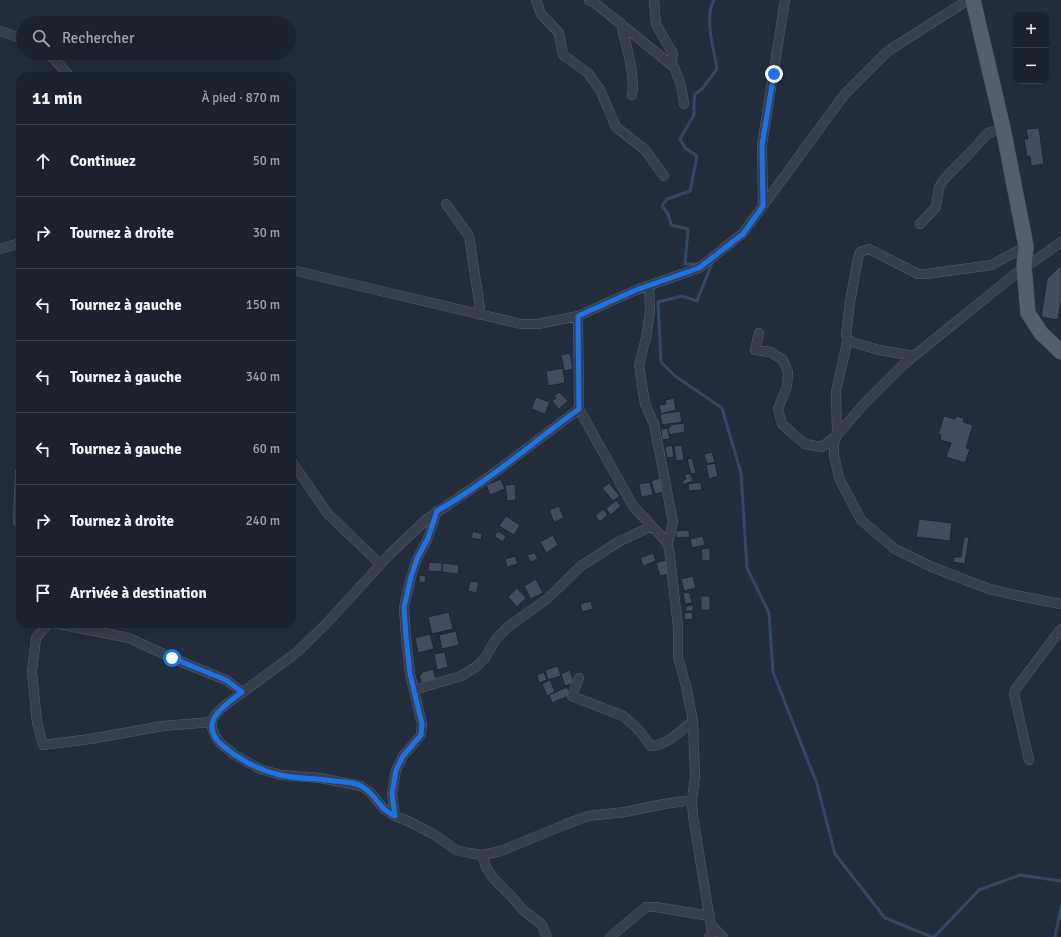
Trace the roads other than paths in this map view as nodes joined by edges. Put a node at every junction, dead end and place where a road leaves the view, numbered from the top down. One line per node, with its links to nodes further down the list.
1 (536, 0): 16 (street)
2 (589, 0): 7 (street)
3 (654, 0): 11 (street)
4 (785, 0): 18 (street)
5 (968, 0): 18 (street)
6 (973, 0): 15 (main road)
7 (621, 23): 11 (street); 13 (street)
8 (0, 31): 9 (street)
9 (16, 37)
10 (55, 60): 12 (street)
11 (671, 64): 14 (street)
12 (66, 72)
13 (632, 95)
14 (684, 104)
15 (1003, 128): 19 (street); 22 (main road)
16 (664, 176)
17 (446, 204): 27 (street)
18 (763, 206): 26 (street)
19 (920, 224)
20 (1061, 242): 24 (street)
21 (16, 244): 23 (street)
22 (1026, 246): 24 (main road); 30 (street)
23 (0, 249)
24 (1024, 267): 31 (main road); 32 (street)
25 (296, 271): 27 (street)
26 (649, 286): 28 (street); 38 (street)
27 (481, 315): 28 (street)
28 (578, 316): 33 (street)
29 (759, 333): 34 (street)
30 (848, 339): 32 (street); 34 (street)
31 (1061, 352)
32 (914, 356): 34 (street)
33 (579, 409): 36 (street); 37 (street)
34 (837, 435): 40 (street)
35 (296, 468): 39 (street)
36 (437, 511): 39 (street); 45 (street)
37 (652, 526): 38 (street); 45 (street)
38 (668, 544): 47 (street)
39 (380, 564): 46 (street)
40 (1061, 604)
41 (45, 628): 48 (street)
42 (78, 628): 46 (street)
43 (1061, 629): 49 (street)
44 (579, 678): 47 (street)
45 (414, 690): 51 (street)
46 (242, 692): 48 (street)
47 (693, 721): 50 (street)
48 (212, 722): 51 (street)
49 (1029, 760)
50 (692, 800): 52 (street); 53 (street)
51 (395, 816): 52 (street)
52 (482, 855): 55 (street)
53 (710, 916): 54 (street); 56 (street)
54 (711, 933): 57 (street)
55 (547, 937)
56 (610, 937)
57 (723, 937)

